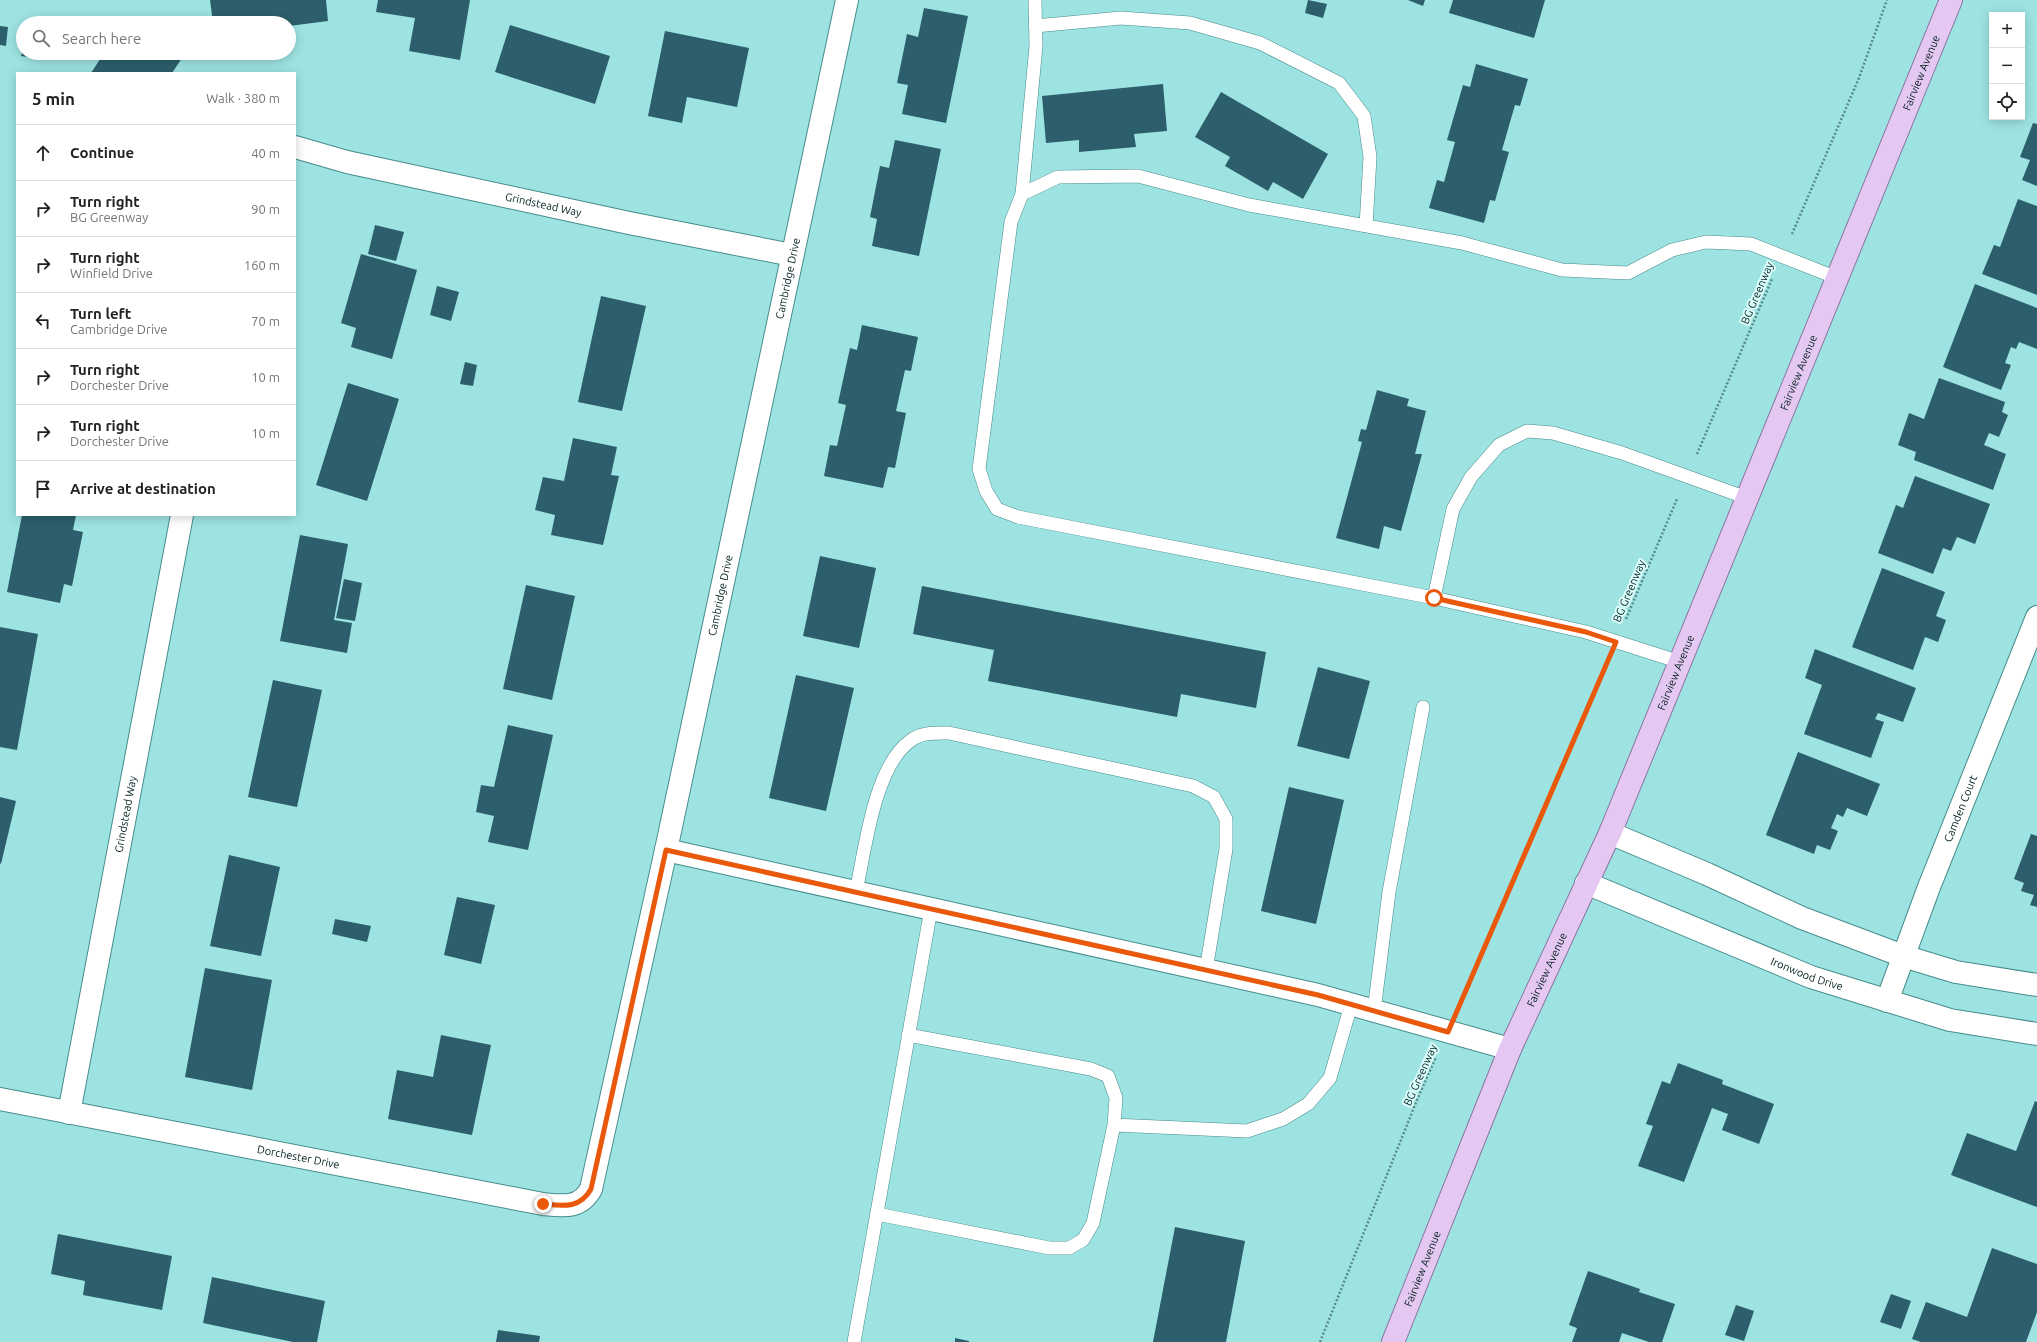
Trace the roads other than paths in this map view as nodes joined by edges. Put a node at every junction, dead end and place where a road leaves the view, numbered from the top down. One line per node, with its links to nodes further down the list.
1 (847, 0): 8 (street, Cambridge Drive)
2 (1035, 0): 4 (lane)
3 (1951, 0): 9 (main road, Fairview Avenue)
4 (1035, 26): 6 (lane); 7 (lane)
5 (296, 147): 8 (street, Grindstead Way)
6 (1022, 194): 7 (lane); 12 (lane)
7 (1366, 226): 9 (lane)
8 (792, 255): 17 (street, Cambridge Drive)
9 (1837, 278): 10 (main road, Fairview Avenue)
10 (1747, 498): 12 (lane); 14 (main road, Fairview Avenue)
11 (182, 516): 31 (street, Grindstead Way)
12 (1434, 598): 14 (lane)
13 (2037, 616): 21 (street, Camden Court)
14 (1680, 662): 16 (main road, Fairview Avenue)
15 (1423, 707): 26 (lane)
16 (1610, 833): 18 (main road, Fairview Avenue); 21 (street)
17 (666, 850): 19 (street); 33 (street, Cambridge Drive)
18 (1586, 883): 24 (street, Ironwood Drive); 29 (main road, Fairview Avenue)
19 (856, 892): 20 (street); 22 (lane)
20 (931, 909): 22 (street); 28 (lane)
21 (1903, 956): 23 (street); 24 (street, Camden Court)
22 (1206, 970): 25 (street)
23 (2037, 985)
24 (1887, 1001): 27 (street, Ironwood Drive)
25 (1352, 1005): 26 (street); 32 (lane)
26 (1374, 1011): 29 (street)
27 (2037, 1034)
28 (908, 1036): 32 (lane); 34 (lane)
29 (1510, 1049): 36 (main road, Fairview Avenue)
30 (0, 1099): 31 (street, Dorchester Drive)
31 (69, 1113): 33 (street, Dorchester Drive)
32 (1114, 1125): 34 (lane)
33 (591, 1189)
34 (877, 1214): 35 (lane)
35 (854, 1342)
36 (1393, 1342)

